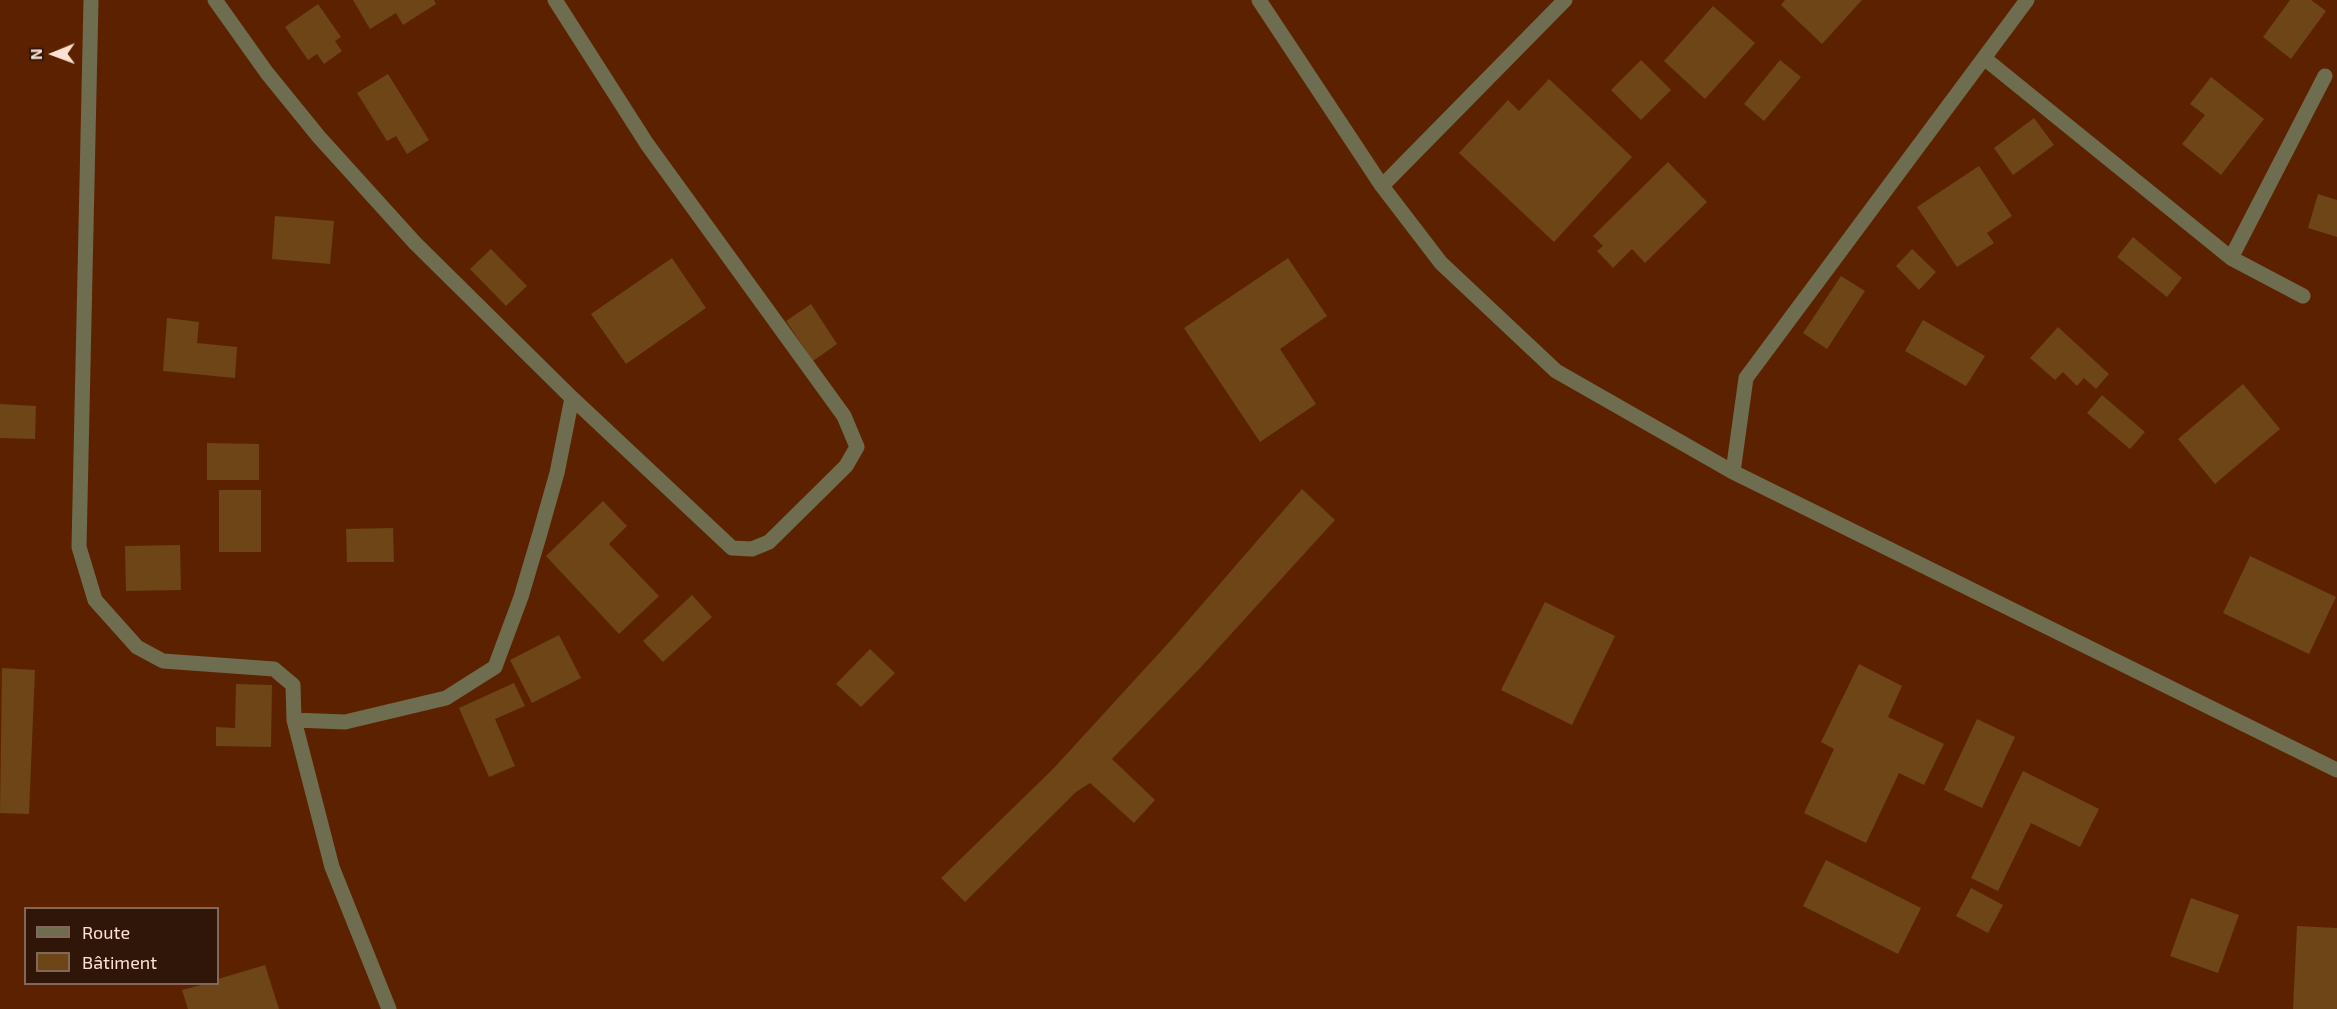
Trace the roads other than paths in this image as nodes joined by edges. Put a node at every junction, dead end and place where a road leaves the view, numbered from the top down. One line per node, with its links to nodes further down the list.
1 (91, 0): 14 (street)
2 (215, 0): 12 (street)
3 (555, 0): 12 (street)
4 (1259, 0): 9 (street)
5 (1564, 0): 9 (street)
6 (2028, 0): 7 (street)
7 (1984, 58): 10 (street); 13 (street)
8 (2325, 76): 10 (street)
9 (1382, 186): 13 (street)
10 (2231, 258): 11 (street)
11 (2303, 296)
12 (572, 398): 14 (street)
13 (1733, 472): 15 (street)
14 (294, 720): 16 (street)
15 (2337, 770)
16 (388, 1009)

